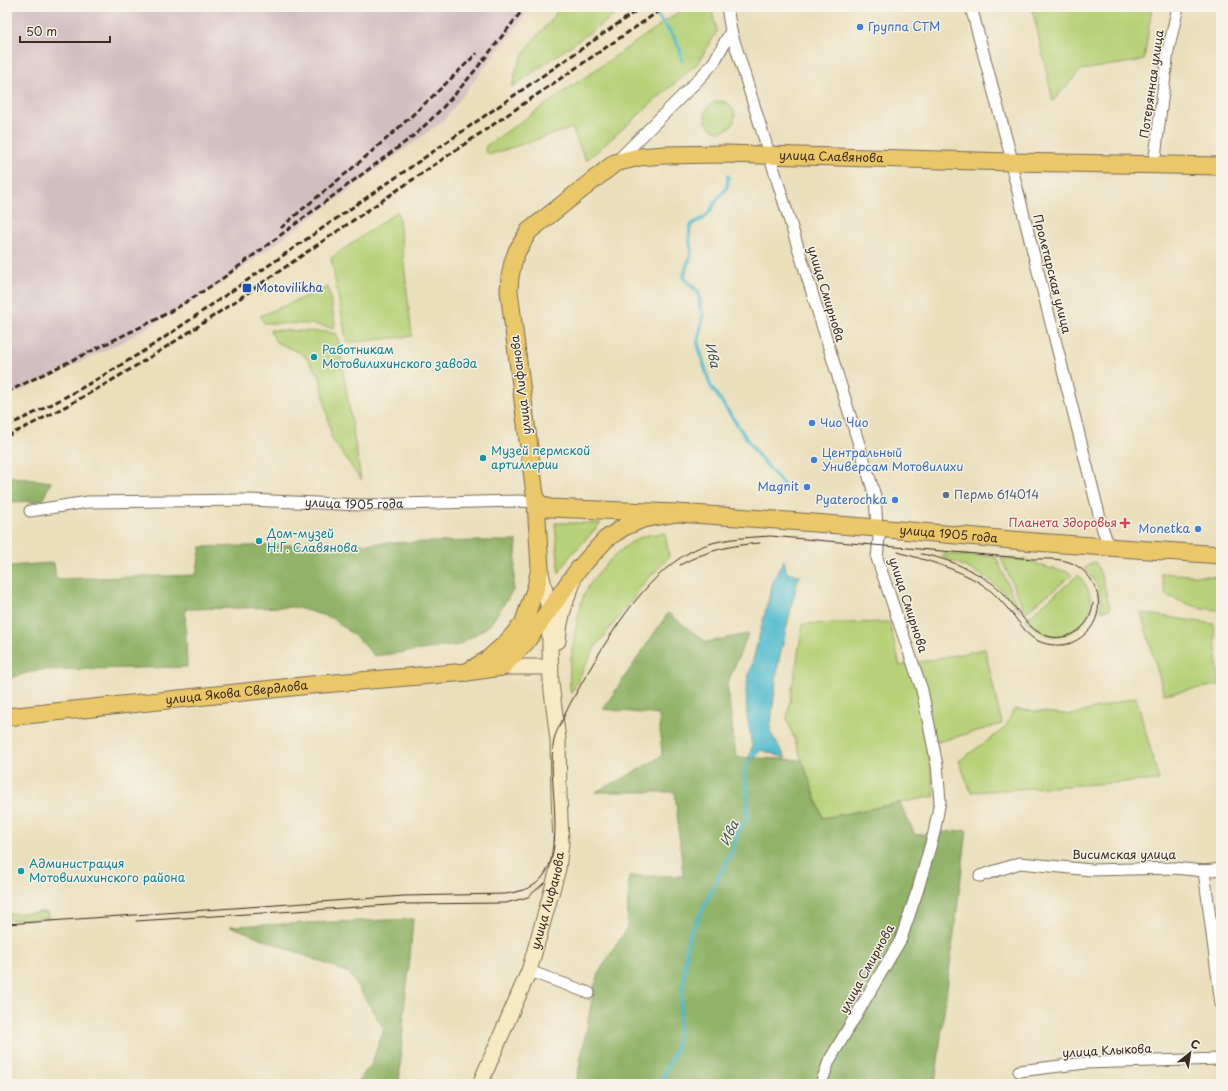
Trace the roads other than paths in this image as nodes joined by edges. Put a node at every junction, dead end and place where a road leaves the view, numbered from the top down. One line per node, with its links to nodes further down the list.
1 (727, 7): 4 (street, улица Смирнова)
2 (971, 7): 6 (street, Пролетарская улица)
3 (1178, 7): 8 (street, Потерянная улица)
4 (731, 31): 5 (street, улица Смирнова); 7 (street)
5 (770, 155): 6 (main road, улица Славянова); 7 (main road, улица Славянова); 14 (street, улица Смирнова)
6 (1011, 162): 8 (main road, улица Славянова); 15 (street, Пролетарская улица)
7 (615, 163): 10 (main road, улица Славянова)
8 (1154, 165): 9 (main road, улица Славянова)
9 (1221, 166)
10 (509, 290): 11 (main road, улица Лифанова)
11 (536, 502): 12 (street, улица 1905 года); 13 (main road, улица 1905 года); 17 (main road, улица Якова Свердлова)
12 (30, 511)
13 (677, 513): 14 (main road, улица 1905 года); 18 (main road, улица 1905 года)
14 (877, 528): 15 (main road, улица 1905 года); 34 (street, улица Смирнова)
15 (1108, 547): 16 (main road, улица 1905 года)
16 (1221, 555)
17 (540, 568): 19 (street, улица Лифанова); 22 (main road, улица Якова Свердлова)
18 (577, 571): 19 (main road, улица 1905 года); 23 (street, улица Лифанова)
19 (549, 609): 20 (main road); 21 (street, улица Лифанова)
20 (502, 667): 21 (street); 22 (main road, улица Якова Свердлова)
21 (551, 667): 23 (street, улица Лифанова)
22 (467, 672): 24 (main road, улица Якова Свердлова)
23 (554, 707): 28 (street, улица Лифанова)
24 (7, 717)
25 (1221, 869): 26 (street, Висимская улица)
26 (1204, 872): 27 (street, Висимская улица); 30 (street)
27 (980, 876)
28 (529, 971): 29 (street); 33 (street, улица Лифанова)
29 (589, 993)
30 (1221, 1004)
31 (1221, 1059): 32 (street, улица Клыкова)
32 (1019, 1071)
33 (480, 1084)
34 (821, 1084)

